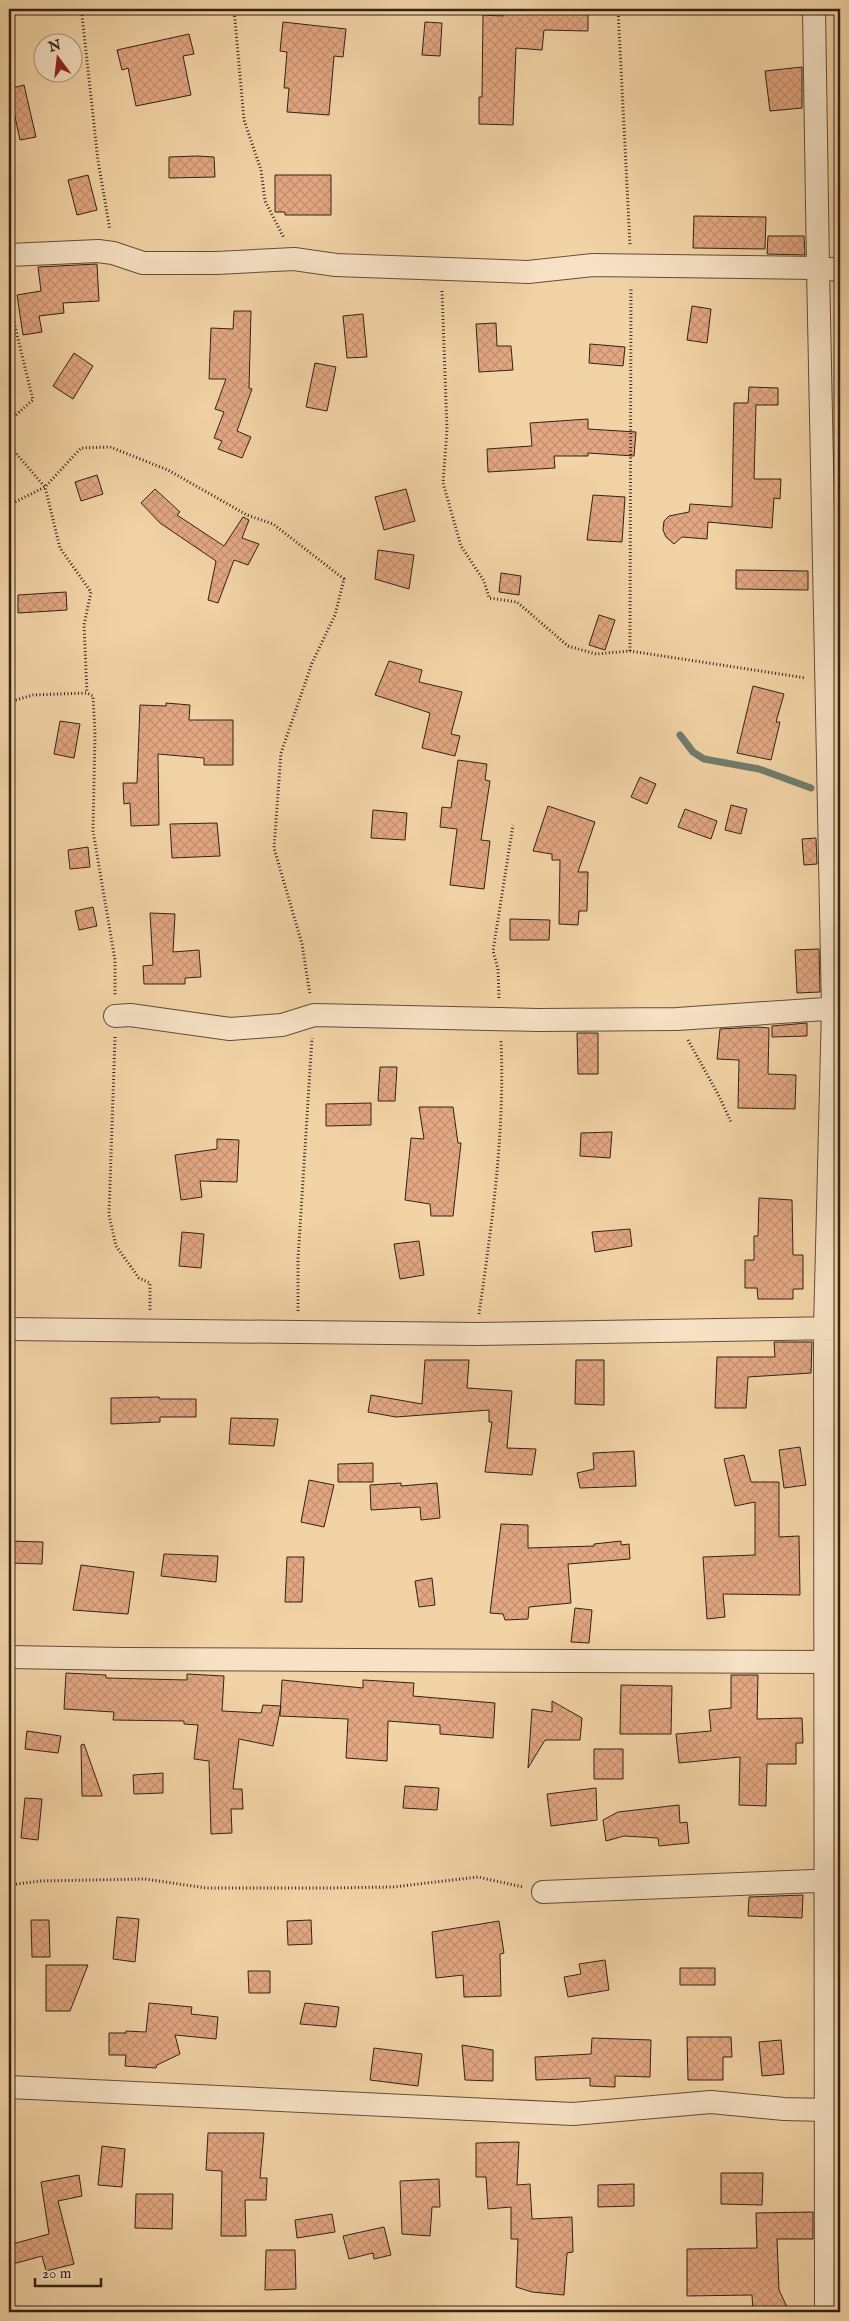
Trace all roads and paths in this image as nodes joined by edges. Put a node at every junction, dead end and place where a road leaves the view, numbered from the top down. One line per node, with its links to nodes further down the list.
1 (234, 9): 7 (path)
2 (618, 9): 8 (path)
3 (814, 9): 9 (street)
4 (82, 15): 5 (path)
5 (113, 253): 6 (street); 7 (street)
6 (9, 255)
7 (294, 259): 10 (street)
8 (631, 265): 9 (street); 10 (street); 17 (path)
9 (818, 268): 11 (street); 18 (street)
10 (442, 269): 17 (path)
11 (840, 270)
12 (9, 302): 13 (path)
13 (9, 421)
14 (9, 438): 15 (path)
15 (45, 487): 16 (path); 19 (path); 23 (path)
16 (9, 505)
17 (630, 652): 18 (path)
18 (826, 681): 22 (street)
19 (87, 693): 20 (path); 24 (path)
20 (9, 702)
21 (512, 826): 25 (path)
22 (837, 1008): 26 (street); 28 (street)
23 (314, 1015): 24 (street); 25 (street); 31 (path)
24 (115, 1016): 30 (path)
25 (500, 1018): 26 (street); 32 (path)
26 (677, 1019): 27 (path)
27 (731, 1122)
28 (833, 1328): 32 (street); 34 (street)
29 (9, 1329): 30 (street)
30 (150, 1330): 31 (street)
31 (297, 1332): 32 (street)
32 (476, 1334)
33 (9, 1657): 34 (street)
34 (825, 1662): 35 (street)
35 (833, 1880): 37 (street); 39 (street)
36 (9, 1886): 37 (path)
37 (543, 1892)
38 (9, 2087): 39 (street)
39 (830, 2099): 40 (street)
40 (826, 2312)

